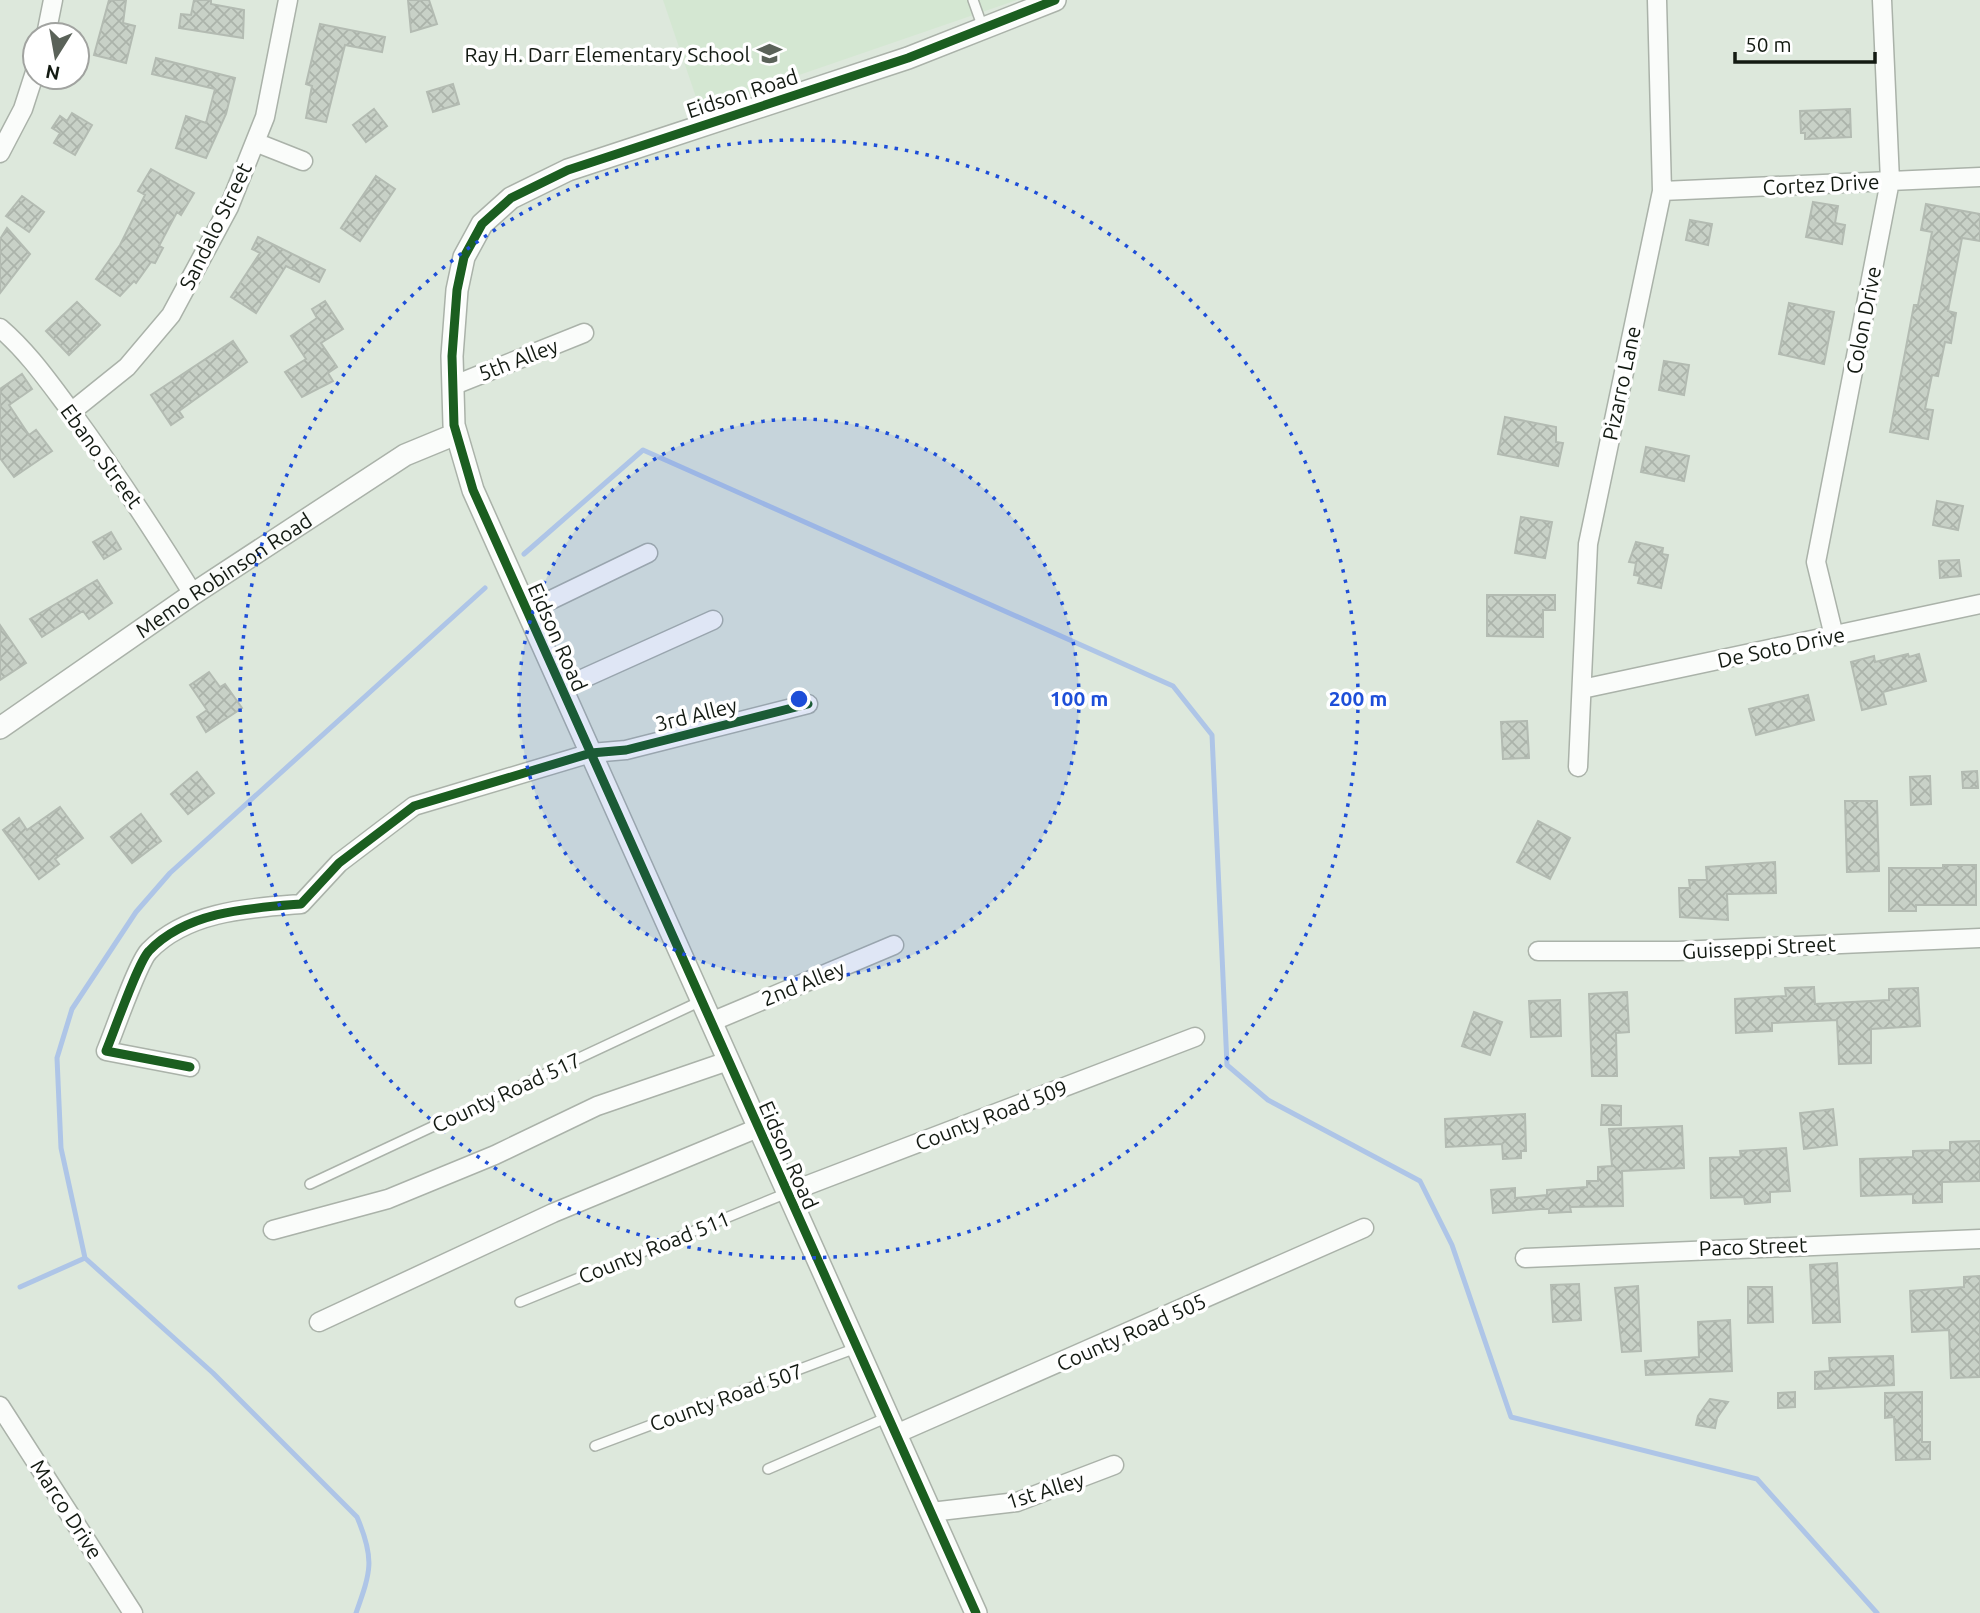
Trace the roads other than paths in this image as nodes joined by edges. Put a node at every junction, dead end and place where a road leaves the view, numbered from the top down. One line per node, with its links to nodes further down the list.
1 (53, 0): 7 (street)
2 (288, 0): 10 (street, Sandalo Street)
3 (973, 0): 8 (lane)
4 (1055, 0): 8 (street, Eidson Road)
5 (1657, 0): 15 (street, Pizarro Lane)
6 (1882, 0): 14 (street, Colon Drive)
7 (49, 21)
8 (983, 28): 18 (street, Eidson Road)
9 (29, 91): 11 (street)
10 (255, 142): 12 (street); 19 (street, Sandalo Street)
11 (0, 153)
12 (303, 161)
13 (1980, 177): 14 (street, Cortez Drive)
14 (1891, 181): 15 (street, Cortez Drive); 26 (street, Colon Drive)
15 (1662, 191): 28 (street, Pizarro Lane)
16 (0, 328): 19 (street, Ebano Street)
17 (584, 333): 18 (street, 5th Alley)
18 (452, 386): 20 (street, Eidson Road)
19 (71, 412): 22 (street, Ebano Street)
20 (456, 434): 22 (street, Memo Robinson Road); 24 (street, Eidson Road)
21 (648, 553): 24 (street)
22 (193, 594): 30 (street, Memo Robinson Road)
23 (1980, 604): 26 (street, De Soto Drive)
24 (528, 611): 27 (street, Eidson Road)
25 (713, 620): 27 (street)
26 (1834, 636): 28 (street, De Soto Drive)
27 (562, 688): 31 (street, Eidson Road)
28 (1582, 688): 32 (street, Pizarro Lane)
29 (808, 704): 31 (street, 3rd Alley)
30 (0, 728)
31 (591, 753): 36 (street, Eidson Road); 40 (street, 3rd Alley)
32 (1578, 767)
33 (1980, 938): 35 (street, Guisseppi Street)
34 (894, 945): 37 (street, 2nd Alley)
35 (1538, 951)
36 (702, 1001): 37 (street, Eidson Road); 42 (lane, County Road 517)
37 (711, 1022): 39 (street, Eidson Road)
38 (1195, 1037): 43 (street, County Road 509)
39 (728, 1061): 41 (street, Eidson Road); 45 (street)
40 (190, 1067)
41 (758, 1128): 43 (street, Eidson Road); 49 (street)
42 (310, 1184)
43 (787, 1193): 48 (lane, County Road 511); 50 (street, Eidson Road)
44 (1364, 1228): 52 (street, County Road 505)
45 (273, 1230)
46 (1980, 1239): 47 (street, Paco Street)
47 (1525, 1258)
48 (520, 1302)
49 (319, 1322)
50 (857, 1348): 52 (street, Eidson Road); 53 (lane, County Road 507)
51 (0, 1406): 57 (street, Marco Drive)
52 (892, 1426): 55 (lane); 56 (street, Eidson Road)
53 (595, 1446)
54 (1114, 1465): 56 (street, 1st Alley)
55 (768, 1469)
56 (931, 1512): 58 (street, Eidson Road)
57 (134, 1613)
58 (976, 1613)

